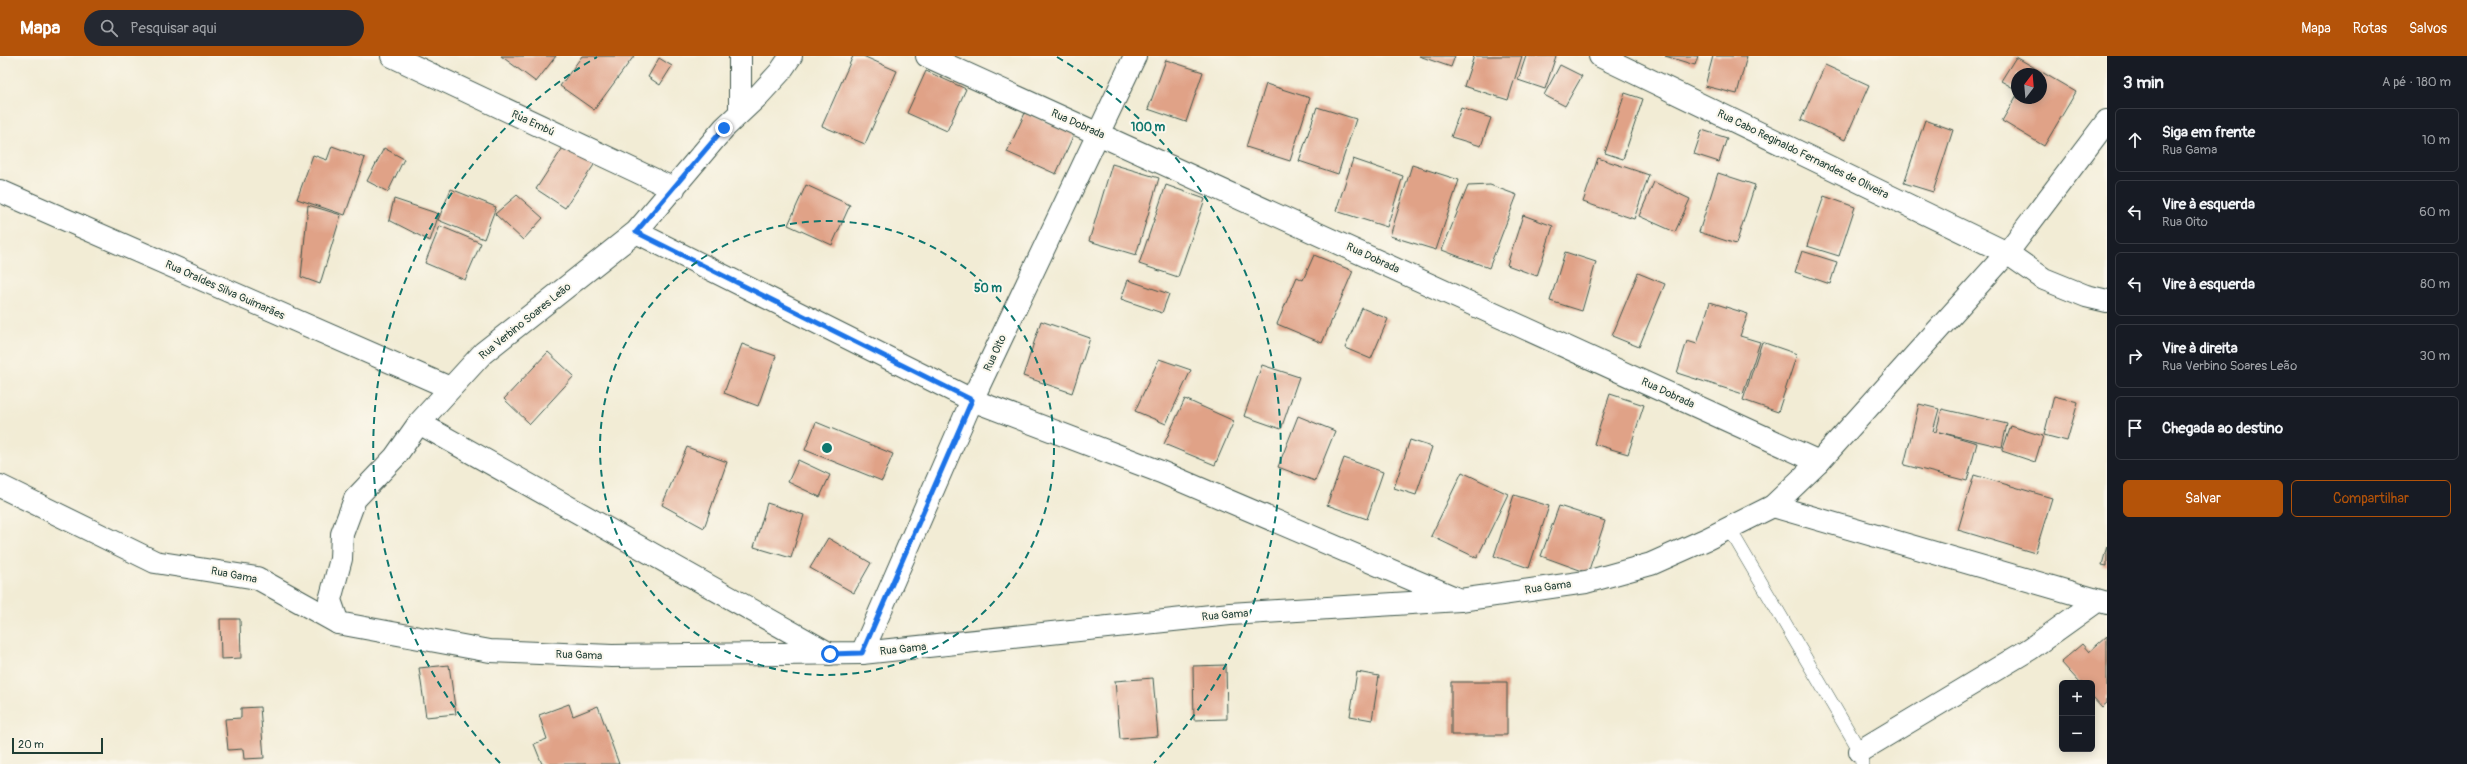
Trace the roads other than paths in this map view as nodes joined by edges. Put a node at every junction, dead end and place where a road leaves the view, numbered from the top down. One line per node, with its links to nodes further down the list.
1 (392, 56): 10 (street, Rua Embú)
2 (740, 56): 7 (street)
3 (791, 56): 7 (street, Rua Verbino Soares Leão)
4 (926, 56): 9 (street, Rua Dobrada)
5 (1135, 56): 9 (street, Rua Oito)
6 (1600, 56): 13 (street, Rua Cabo Reginaldo Fernandes de Oliveira)
7 (740, 111): 10 (street, Rua Verbino Soares Leão)
8 (2107, 121): 13 (street, Rua Gama)
9 (1099, 133): 16 (street, Rua Oito); 18 (street, Rua Dobrada)
10 (674, 189): 12 (street, Rua Verbino Soares Leão)
11 (0, 191): 15 (street, Rua Oraídes Silva Guimarães)
12 (636, 232): 15 (street, Rua Verbino Soares Leão); 16 (street)
13 (2007, 253): 14 (street, Rua Cabo Reginaldo Fernandes de Oliveira); 18 (street, Rua Gama)
14 (2107, 301)
15 (450, 388): 17 (street, Rua Verbino Soares Leão)
16 (972, 400): 22 (street); 25 (street, Rua Oito)
17 (419, 423): 24 (street, Rua Verbino Soares Leão); 26 (street)
18 (1819, 462): 20 (street, Rua Gama)
19 (0, 486): 24 (street, Rua Gama)
20 (1772, 506): 21 (street, Rua Gama); 23 (street)
21 (1729, 528): 22 (street, Rua Gama); 27 (lane)
22 (1460, 600): 25 (street, Rua Gama)
23 (2102, 602): 27 (street)
24 (338, 623): 26 (street, Rua Gama)
25 (862, 653): 26 (street, Rua Gama)
26 (830, 654)
27 (1861, 758)

